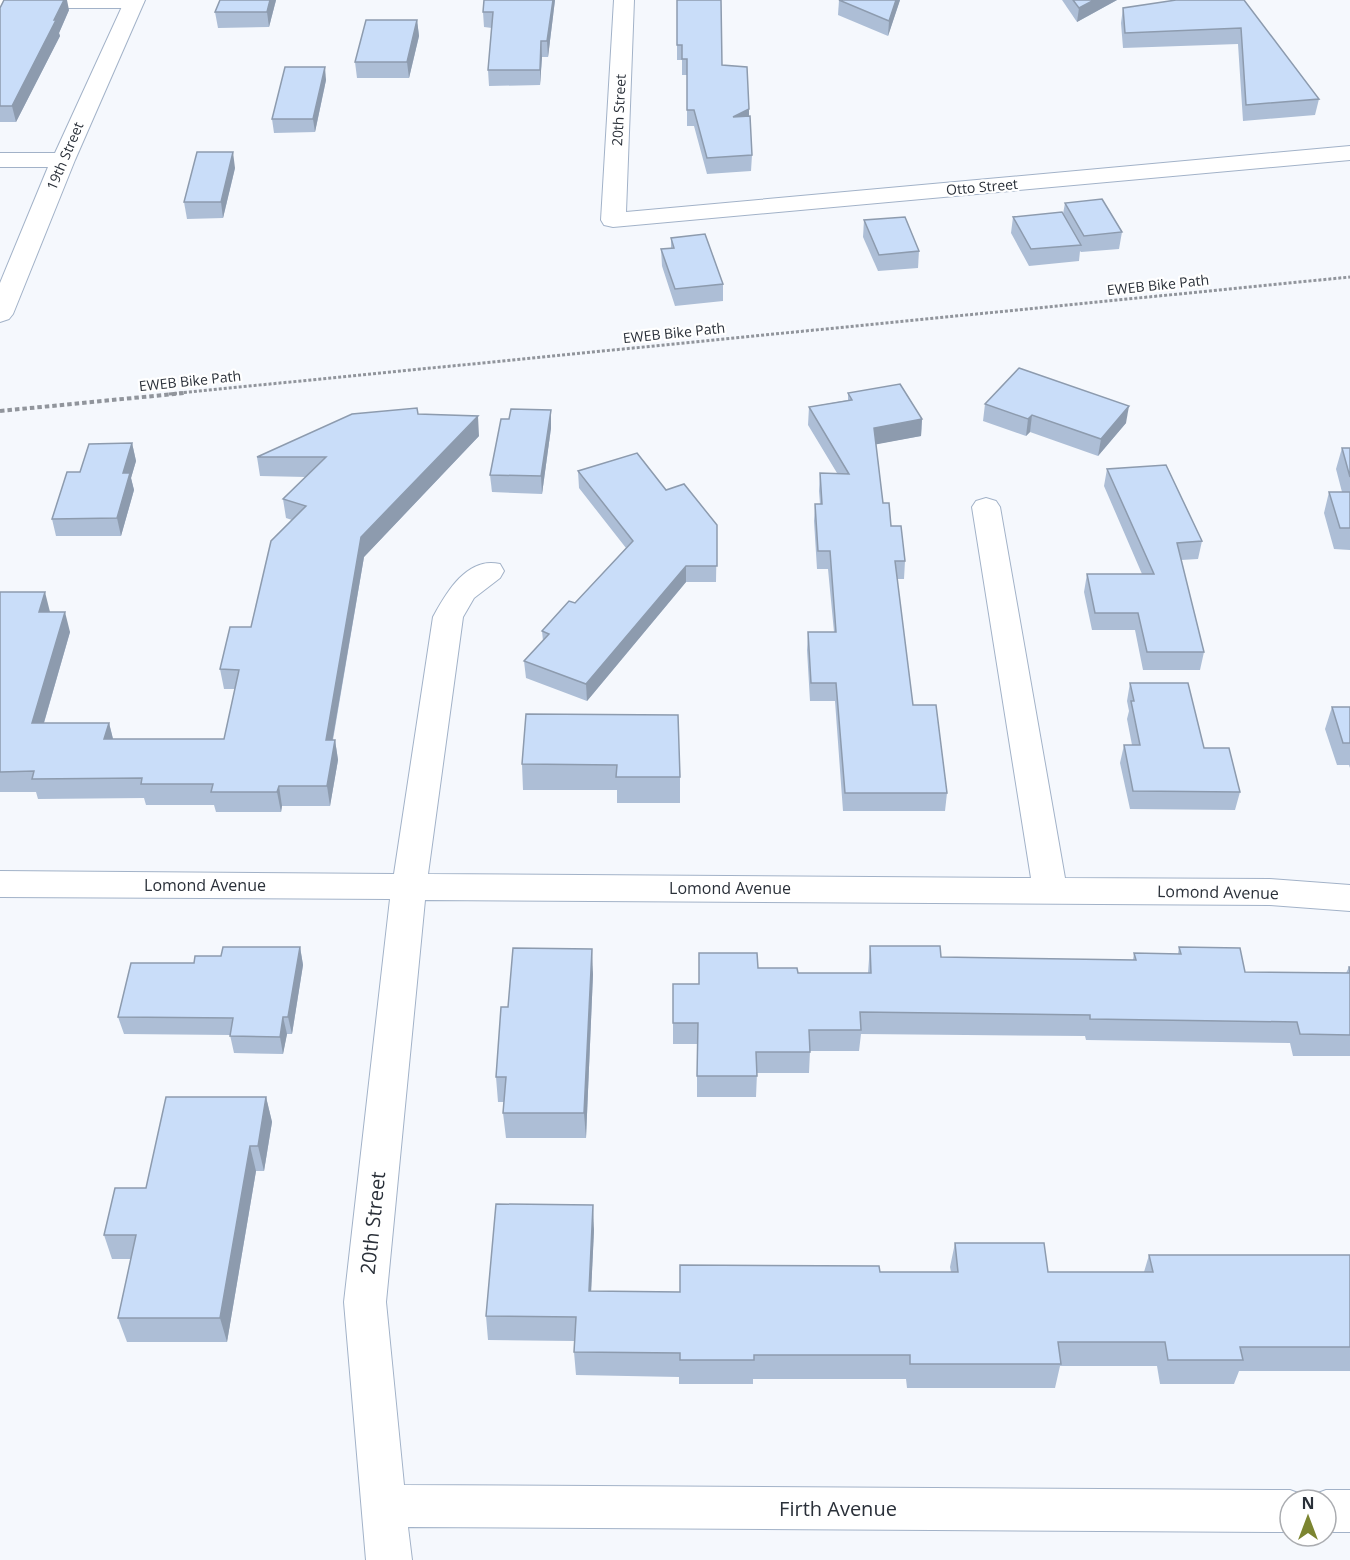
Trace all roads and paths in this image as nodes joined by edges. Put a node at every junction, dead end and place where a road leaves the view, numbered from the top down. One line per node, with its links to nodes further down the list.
1 (624, 0): 7 (street, 20th Street)
2 (134, 1): 3 (street); 6 (street, 19th Street)
3 (0, 2)
4 (1350, 153): 7 (street, Otto Street)
5 (0, 160): 6 (street)
6 (63, 160): 9 (street, 19th Street)
7 (614, 220)
8 (1350, 277): 10 (path, EWEB Bike Path)
9 (0, 314)
10 (0, 411)
11 (986, 507): 15 (street)
12 (489, 571): 14 (street)
13 (0, 884): 14 (street, Lomond Avenue)
14 (409, 886): 15 (street, Lomond Avenue); 17 (street, 20th Street)
15 (1050, 891): 16 (street, Lomond Avenue)
16 (1350, 898)
17 (385, 1506): 18 (street, Firth Avenue); 19 (street, 20th Street)
18 (1278, 1511)
19 (388, 1560)

